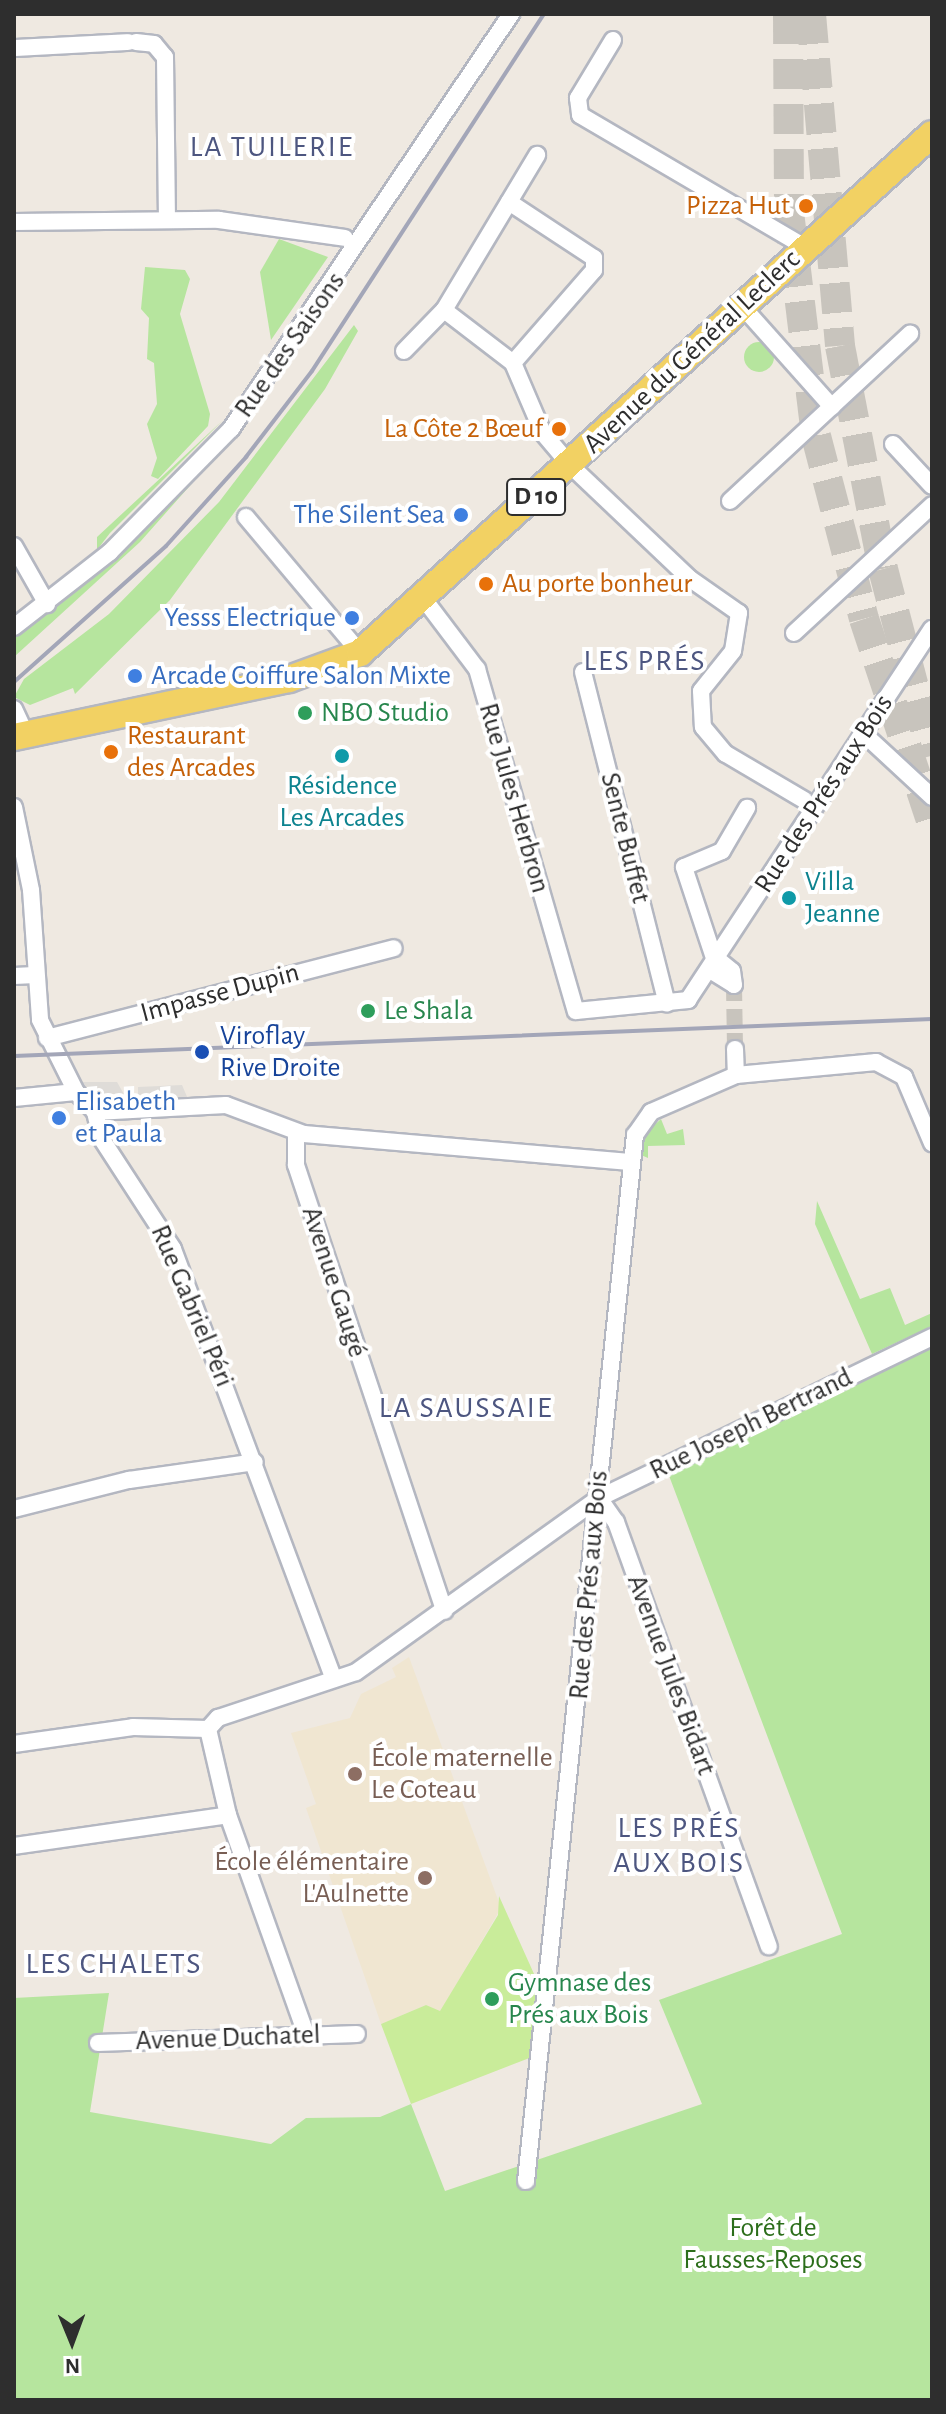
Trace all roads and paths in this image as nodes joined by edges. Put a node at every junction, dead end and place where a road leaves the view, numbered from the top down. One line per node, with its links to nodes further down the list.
1 (511, 14): 25 (street, Rue des Saisons)
2 (613, 40): 10 (street)
3 (14, 48): 7 (street)
4 (932, 134): 10 (main road, Avenue du Général Leclerc / D 10)
5 (537, 155): 6 (street)
6 (509, 202): 12 (street); 15 (street)
7 (167, 220): 8 (street); 9 (street)
8 (14, 222)
9 (345, 238)
10 (805, 247): 11 (main road, Avenue du Général Leclerc / D 10)
11 (742, 306): 16 (street); 18 (main road, Avenue du Général Leclerc / D 10)
12 (444, 310): 14 (street); 15 (street)
13 (910, 334): 16 (street)
14 (404, 351)
15 (513, 363): 18 (street)
16 (832, 407): 20 (street)
17 (893, 444): 19 (street)
18 (570, 465): 24 (main road, Avenue du Général Leclerc / D 10); 35 (street)
19 (932, 486)
20 (730, 501)
21 (932, 505): 28 (street)
22 (246, 517): 29 (street)
23 (14, 546): 25 (street)
24 (424, 599): 29 (main road, Avenue du Général Leclerc / D 10); 42 (street, Rue Jules Herbron)
25 (47, 604): 26 (street, Rue des Saisons)
26 (14, 627)
27 (932, 629): 32 (street, Rue des Prés aux Bois)
28 (794, 633)
29 (360, 653): 33 (main road, Avenue du Général Leclerc / D 10)
30 (583, 672): 42 (street, Sente Buffet)
31 (14, 709): 33 (street)
32 (863, 733): 34 (street); 39 (street, Rue des Prés aux Bois)
33 (20, 736)
34 (932, 797)
35 (804, 800)
36 (14, 807): 40 (street, Rue Gabriel Péri)
37 (747, 808): 39 (street)
38 (394, 948): 43 (street, Impasse Dupin)
39 (714, 963): 42 (street, Rue des Prés aux Bois)
40 (35, 975): 41 (street); 43 (street, Rue Gabriel Péri)
41 (14, 976)
42 (667, 1004)
43 (47, 1038): 46 (street, Rue Gabriel Péri)
44 (735, 1049): 45 (street)
45 (736, 1075): 50 (street, Rue des Prés aux Bois); 51 (street, Rue des Prés aux Bois)
46 (76, 1092): 47 (street); 48 (street, Rue Gabriel Péri)
47 (14, 1098)
48 (95, 1112): 49 (street); 53 (street, Rue Gabriel Péri)
49 (296, 1133): 51 (street); 56 (street, Avenue Gaugé)
50 (932, 1143)
51 (630, 1162): 54 (street, Rue des Prés aux Bois)
52 (932, 1337): 54 (street, Rue Joseph Bertrand)
53 (255, 1462): 55 (street); 57 (street, Rue Gabriel Péri)
54 (599, 1498): 56 (street, Rue Joseph Bertrand); 62 (street, Avenue Jules Bidart); 66 (street, Rue des Prés aux Bois)
55 (14, 1509)
56 (444, 1611): 57 (street, Rue Joseph Bertrand)
57 (334, 1679): 58 (street, Rue Joseph Bertrand)
58 (208, 1729): 59 (street); 60 (street)
59 (14, 1744)
60 (228, 1815): 61 (street); 63 (street)
61 (14, 1846)
62 (769, 1946)
63 (306, 2034): 64 (street, Avenue Duchatel); 65 (street, Avenue Duchatel)
64 (357, 2034)
65 (98, 2043)
66 (526, 2181)

